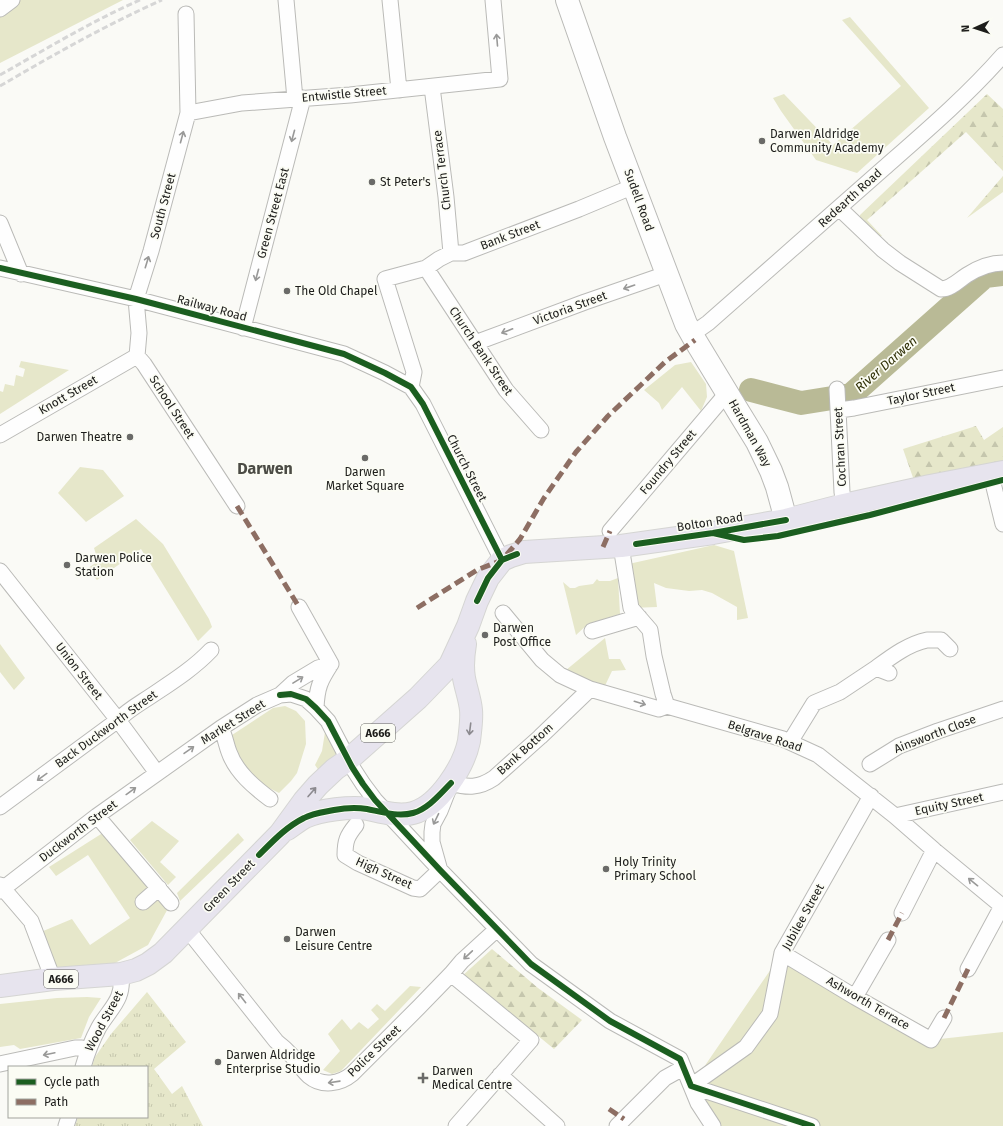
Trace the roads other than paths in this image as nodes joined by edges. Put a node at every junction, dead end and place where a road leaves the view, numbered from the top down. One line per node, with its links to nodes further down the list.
1 (286, 0): 9 (street, Green Street East)
2 (390, 0): 8 (street)
3 (493, 0): 7 (street, Entwistle Street, one-way to 3)
4 (567, 0): 11 (street, Sudell Road)
5 (186, 14): 10 (street, South Street)
6 (1003, 55): 12 (street, Redearth Road)
7 (432, 87): 8 (street, Entwistle Street); 14 (street, Church Terrace)
8 (399, 90): 9 (street, Entwistle Street)
9 (299, 98): 10 (street, Entwistle Street); 21 (street, Green Street East, one-way to 21)
10 (188, 113): 20 (street, South Street, one-way to 10)
11 (634, 186): 14 (street, Bank Street); 19 (street, Sudell Road)
12 (839, 208): 15 (street); 22 (street, Redearth Road)
13 (0, 223): 18 (street)
14 (451, 253): 17 (street, Bank Street)
15 (1003, 263)
16 (0, 268): 18 (street, Railway Road)
17 (426, 268): 23 (street, Church Bank Street); 26 (street, Bank Street)
18 (22, 274): 20 (street, Railway Road)
19 (666, 274): 22 (street, Sudell Road); 23 (street, Victoria Street, one-way to 23)
20 (136, 299): 21 (street, Railway Road); 24 (street)
21 (243, 328): 26 (street, Railway Road)
22 (691, 333): 28 (street, Sudell Road)
23 (475, 343): 30 (street, Church Bank Street)
24 (137, 356): 31 (street, Knott Street); 34 (street, School Street)
25 (1003, 378): 29 (street, Taylor Street)
26 (411, 387): 38 (street, Church Street)
27 (837, 389): 29 (street, Cochran Street)
28 (727, 392): 35 (street, Hardman Way); 37 (street, Foundry Street)
29 (839, 408): 33 (street, Cochran Street)
30 (541, 430)
31 (0, 434)
32 (997, 473): 33 (highway, Bolton Road); 36 (street)
33 (844, 505): 35 (highway, Bolton Road)
34 (237, 506)
35 (786, 520): 37 (highway, Bolton Road)
36 (1003, 524)
37 (616, 539): 38 (highway, Bolton Road); 42 (street)
38 (502, 560): 43 (highway, A666)
39 (0, 571): 55 (street, Union Street)
40 (299, 608): 47 (street)
41 (502, 613): 48 (street, Belgrave Road)
42 (639, 617): 44 (street); 52 (street)
43 (468, 626): 49 (highway, Green Street / A666); 51 (highway, A666)
44 (592, 631)
45 (950, 649): 57 (street)
46 (211, 650): 55 (street, Back Duckworth Street)
47 (332, 664): 50 (street, Market Street, one-way to 47); 53 (street)
48 (590, 689): 52 (street, Belgrave Road, one-way to 52); 61 (street, Bank Bottom)
49 (423, 693): 51 (highway, A666); 58 (highway, Green Street / A666)
50 (280, 695): 53 (street); 56 (street, Market Street)
51 (470, 699): 61 (highway, A666, one-way to 61)
52 (667, 706): 57 (street, Belgrave Road)
53 (316, 708): 58 (street)
54 (1003, 709): 59 (street, Ainsworth Close)
55 (118, 720): 60 (street, Union Street); 65 (street, Back Duckworth Street, one-way to 65)
56 (221, 728): 60 (street, Market Street, one-way to 56); 64 (street)
57 (790, 742): 63 (street, Belgrave Road)
58 (348, 760): 66 (street); 70 (highway, Green Street / A666, one-way to 58)
59 (870, 764)
60 (157, 772): 67 (street, Duckworth Street, one-way to 60)
61 (450, 783): 66 (highway, A666); 72 (street, one-way to 72)
62 (1003, 792): 68 (street, Equity Street)
63 (871, 796): 68 (street, Belgrave Road); 82 (street, Jubilee Street)
64 (270, 799)
65 (0, 807)
66 (388, 813): 70 (highway, A666); 72 (street)
67 (97, 816): 73 (street, Duckworth Street); 74 (street)
68 (895, 816): 71 (street, Belgrave Road)
69 (356, 825): 72 (street, High Street)
70 (280, 834): 79 (highway, Green Street / A666)
71 (934, 850): 77 (street, Belgrave Road, one-way to 71); 78 (street)
72 (440, 870): 80 (street)
73 (1, 888): 86 (street)
74 (159, 888): 75 (street); 76 (street)
75 (143, 902)
76 (171, 903)
77 (1003, 906): 83 (street)
78 (902, 913)
79 (187, 929): 84 (highway, Green Street / A666); 85 (street, Police Street, one-way to 79)
80 (497, 929): 85 (street, Police Street, one-way to 85); 93 (street)
81 (888, 940): 88 (street)
82 (782, 953): 88 (street, Ashworth Terrace); 95 (street, Jubilee Street)
83 (968, 970)
84 (121, 974): 86 (highway, A666); 90 (street, Wood Street)
85 (451, 974): 94 (street)
86 (53, 979): 87 (highway, A666)
87 (0, 986)
88 (855, 996): 89 (street, Ashworth Terrace)
89 (944, 1018)
90 (88, 1050): 91 (street, one-way to 91); 92 (street, Wood Street)
91 (0, 1064)
92 (83, 1066)
93 (683, 1068): 95 (street); 98 (street)
94 (500, 1075): 96 (street); 97 (street)
95 (691, 1086): 99 (street); 100 (street)
96 (456, 1126)
97 (557, 1126)
98 (617, 1126)
99 (713, 1126)
100 (812, 1126)

